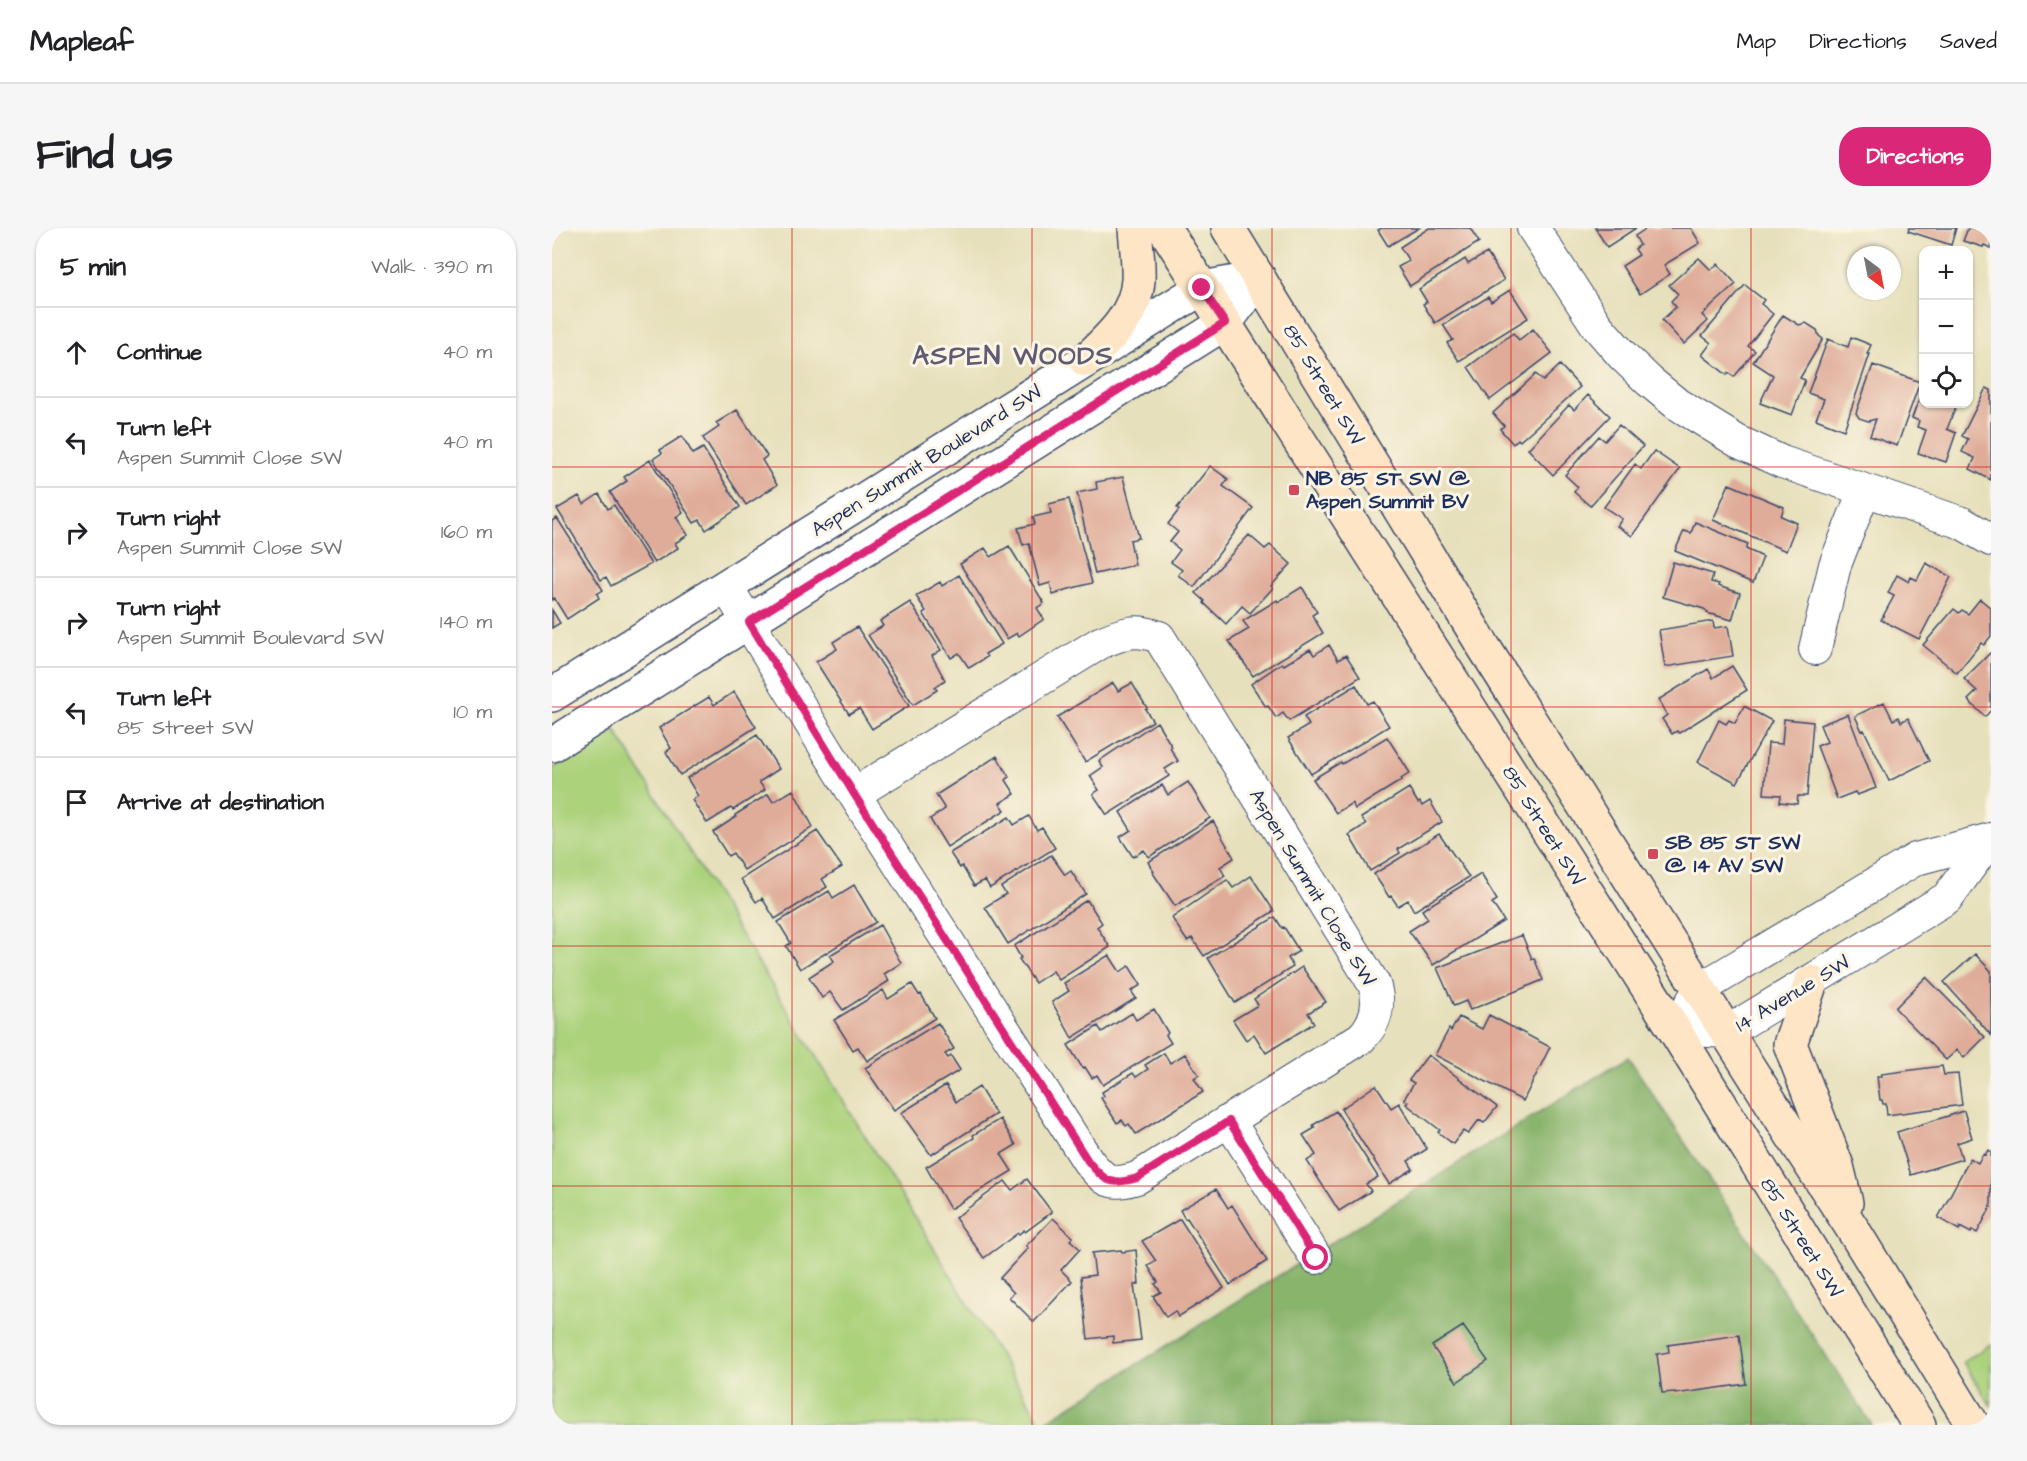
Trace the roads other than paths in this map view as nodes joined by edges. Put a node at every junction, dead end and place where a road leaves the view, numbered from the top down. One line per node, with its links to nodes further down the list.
1 (1135, 228): 8 (main road)
2 (1164, 228): 6 (main road, 85 Street SW)
3 (1228, 228): 5 (main road, 85 Street SW)
4 (1533, 228): 9 (street)
5 (1259, 278): 6 (street, Aspen Summit Boulevard SW); 7 (street); 19 (main road, 85 Street SW)
6 (1202, 288): 7 (main road, 85 Street SW); 8 (street, Aspen Summit Boulevard SW)
7 (1225, 323): 12 (street); 20 (main road, 85 Street SW)
8 (1086, 360): 11 (street, Aspen Summit Boulevard SW)
9 (1864, 490): 10 (street); 13 (street)
10 (1991, 540)
11 (726, 586): 12 (street, Aspen Summit Close SW); 14 (street, Aspen Summit Boulevard SW)
12 (749, 622): 15 (street); 16 (street, Aspen Summit Close SW)
13 (1815, 649)
14 (552, 695)
15 (552, 745)
16 (854, 794): 22 (street, Aspen Summit Close SW); 22 (street, Aspen Summit Close SW)
17 (1990, 839): 18 (street, 14 Avenue SW); 19 (street, 14 Avenue SW)
18 (1810, 982): 21 (street, 14 Avenue SW); 23 (main road)
19 (1701, 989): 20 (street, 14 Avenue SW); 21 (main road, 85 Street SW)
20 (1674, 1029): 21 (street, 14 Avenue SW); 25 (main road, 85 Street SW)
21 (1727, 1032): 23 (main road, 85 Street SW)
22 (1229, 1121): 24 (street)
23 (1852, 1228): 26 (main road, 85 Street SW)
24 (1316, 1258)
25 (1919, 1425)
26 (1973, 1425)

